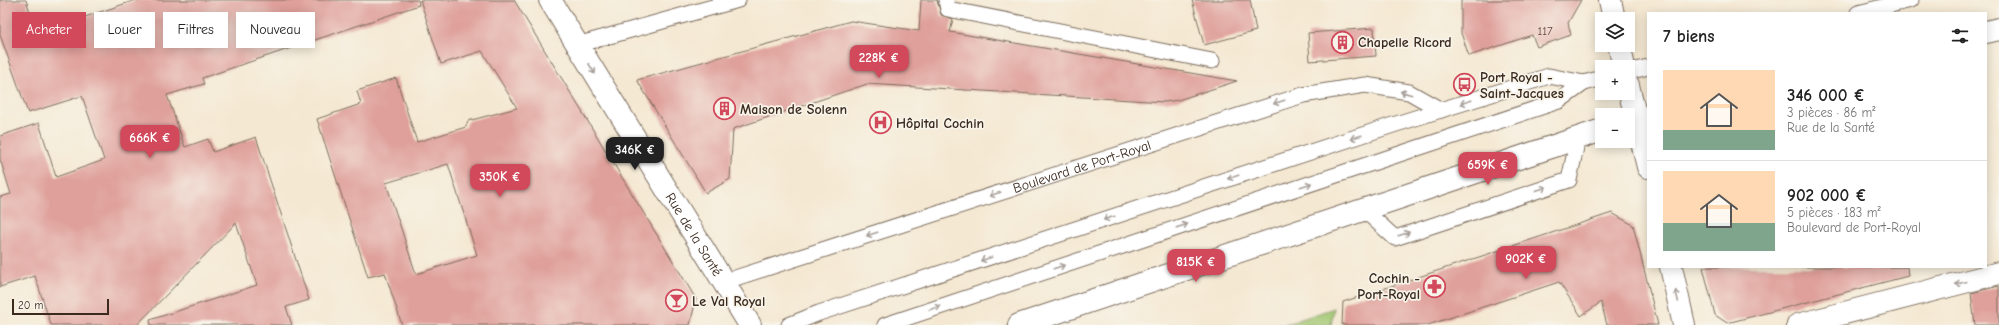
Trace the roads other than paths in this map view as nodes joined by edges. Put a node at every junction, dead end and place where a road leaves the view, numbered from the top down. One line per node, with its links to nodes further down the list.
1 (550, 0): 10 (street, Rue de la Santé)
2 (738, 0): 10 (lane)
3 (946, 0): 11 (lane)
4 (1610, 0): 6 (street)
5 (1911, 0): 7 (lane)
6 (1613, 12)
7 (1862, 12)
8 (1999, 29): 9 (street)
9 (1987, 32)
10 (578, 45): 25 (street, Rue de la Santé, one-way to 25)
11 (1212, 61)
12 (1647, 66): 13 (lane)
13 (1635, 70)
14 (1595, 80): 15 (lane)
15 (1584, 83): 17 (lane, one-way to 17); 28 (lane, one-way to 15)
16 (1632, 100): 18 (street)
17 (1441, 110): 25 (lane, Boulevard de Port-Royal, one-way to 25); 27 (lane, one-way to 27)
18 (1637, 119): 21 (street)
19 (1595, 132): 20 (street)
20 (1578, 138): 22 (street); 22 (lane, one-way to 20)
21 (1647, 163)
22 (1363, 209): 29 (street)
23 (1671, 268): 30 (street, one-way to 23)
24 (1999, 273): 31 (street, one-way to 31)
25 (723, 282): 26 (street, Rue de la Santé)
26 (750, 325)
27 (789, 325)
28 (885, 325)
29 (1019, 325)
30 (1684, 325)
31 (1798, 325)

